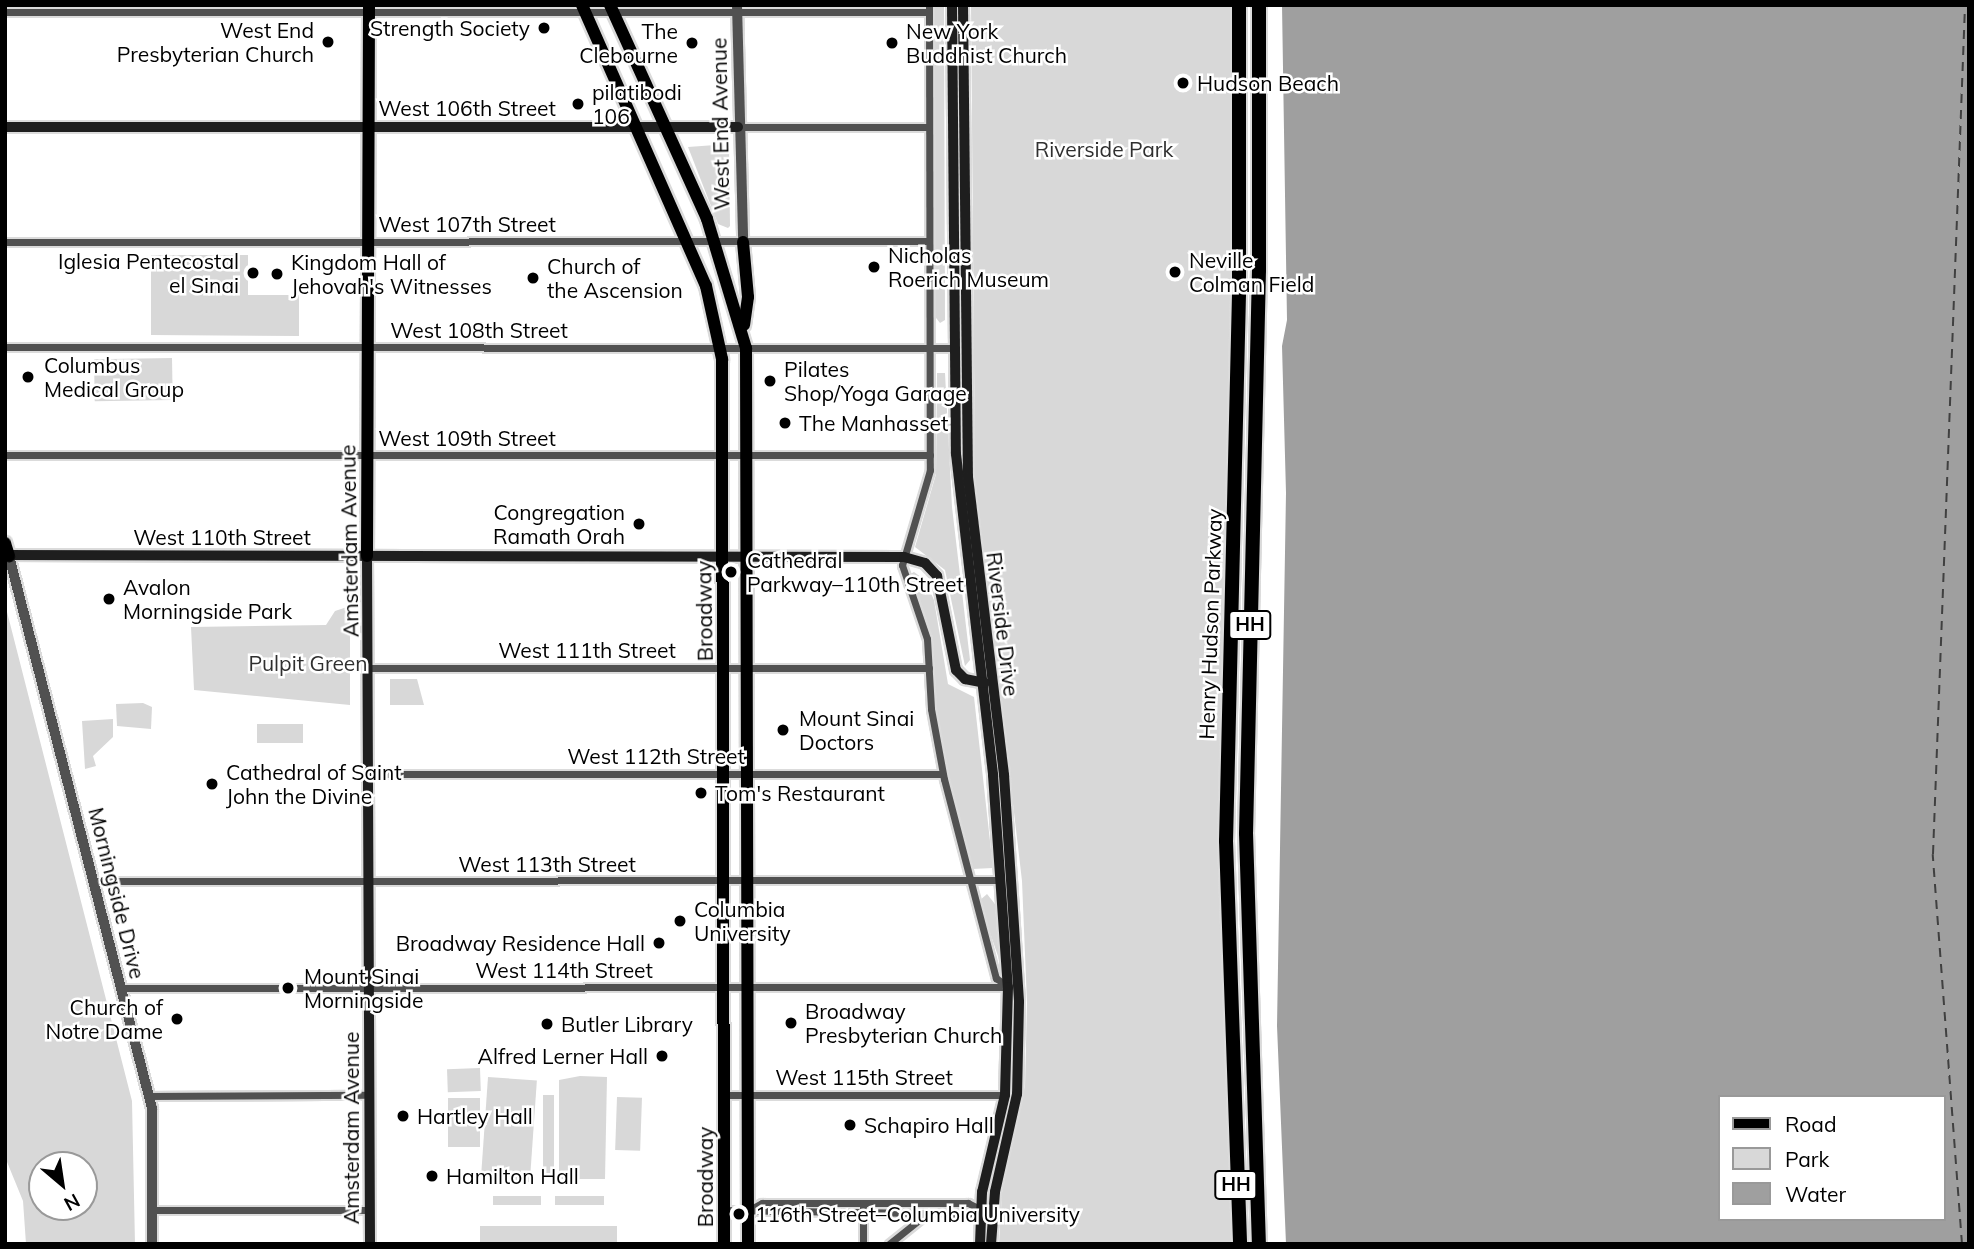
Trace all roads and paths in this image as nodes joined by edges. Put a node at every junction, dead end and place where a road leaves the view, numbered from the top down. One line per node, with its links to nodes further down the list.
1 (952, 5): 29 (main road, Riverside Drive)
2 (963, 5): 29 (main road, Riverside Drive)
3 (1239, 5): 84 (highway, Henry Hudson Parkway / HH)
4 (1259, 5): 85 (highway, Henry Hudson Parkway / HH)
5 (370, 9): 6 (street); 10 (street); 13 (main road, Amsterdam Avenue)
6 (583, 9): 7 (street); 14 (main road, Broadway)
7 (612, 9): 8 (street); 11 (main road, Broadway)
8 (737, 9): 9 (street); 15 (street, West End Avenue)
9 (929, 9): 16 (street)
10 (5, 12)
11 (664, 126): 14 (main road, West 106th Street); 15 (main road, West 106th Street); 21 (main road, Broadway)
12 (5, 127): 13 (main road, West 106th Street)
13 (367, 127): 14 (main road, West 106th Street); 19 (main road, Amsterdam Avenue)
14 (634, 127): 20 (main road, Broadway)
15 (738, 127): 16 (street, West 106th Street); 22 (street, West End Avenue)
16 (929, 127): 17 (street)
17 (929, 241): 22 (street, West 107th Street); 28 (street)
18 (5, 242): 19 (street, West 107th Street)
19 (367, 242): 20 (street, West 107th Street); 25 (main road, Amsterdam Avenue)
20 (688, 242): 21 (street, West 107th Street); 26 (main road, Broadway)
21 (716, 242): 22 (street, West 107th Street); 23 (main road, Broadway)
22 (743, 242): 23 (main road)
23 (743, 332): 27 (main road, Broadway)
24 (5, 347): 25 (street, West 108th Street)
25 (367, 348): 26 (street, West 108th Street); 34 (main road, Amsterdam Avenue)
26 (721, 348): 27 (street, West 108th Street); 32 (main road, Broadway)
27 (746, 348): 28 (street, West 108th Street); 30 (main road, Broadway)
28 (931, 348): 29 (street, West 108th Street); 33 (street)
29 (958, 348): 44 (main road, Riverside Drive)
30 (749, 454): 32 (street, West 109th Street); 33 (street, West 109th Street); 38 (main road, Broadway)
31 (5, 455): 34 (street, West 109th Street)
32 (723, 455): 34 (street, West 109th Street); 37 (main road, Broadway)
33 (930, 455): 39 (street)
34 (367, 456): 36 (main road, Amsterdam Avenue)
35 (6, 551): 36 (main road, West 110th Street); 53 (street, Morningside Drive)
36 (367, 556): 37 (main road, West 110th Street); 40 (main road, Amsterdam Avenue)
37 (723, 557): 38 (main road, West 110th Street); 41 (main road, Broadway)
38 (748, 557): 39 (main road, West 110th Street); 42 (main road, Broadway)
39 (904, 557): 43 (street); 44 (main road, West 110th Street)
40 (370, 668): 41 (street, West 111th Street); 45 (main road, Amsterdam Avenue)
41 (724, 668): 42 (street, West 111th Street); 46 (main road, Broadway)
42 (747, 668): 43 (street, West 111th Street); 47 (main road, Broadway)
43 (929, 668): 48 (street)
44 (986, 683): 49 (main road, Riverside Drive); 52 (main road, Riverside Drive)
45 (370, 774): 46 (street, West 112th Street); 54 (main road, Amsterdam Avenue)
46 (723, 774): 47 (street, West 112th Street); 50 (main road, Broadway)
47 (747, 774): 48 (street, West 112th Street); 51 (main road, Broadway)
48 (942, 774): 55 (street)
49 (1013, 879): 52 (main road); 57 (main road, Riverside Drive)
50 (724, 880): 51 (street, West 113th Street); 54 (street, West 113th Street); 59 (main road, Broadway)
51 (747, 880): 55 (street, West 113th Street); 56 (main road, Broadway)
52 (1001, 880): 55 (street, West 113th Street); 57 (main road, Riverside Drive)
53 (94, 881): 54 (street, West 113th Street); 58 (street, Morningside Drive)
54 (370, 882): 60 (main road, Amsterdam Avenue)
55 (971, 882): 57 (street)
56 (748, 987): 57 (street, West 114th Street); 59 (street, West 114th Street); 65 (main road, Broadway)
57 (1013, 987): 61 (main road, Riverside Drive); 62 (main road, Riverside Drive)
58 (121, 988): 60 (street, West 114th Street); 66 (street, Morningside Drive)
59 (724, 988): 60 (street, West 114th Street); 64 (main road, Broadway)
60 (370, 989): 63 (main road, Amsterdam Avenue)
61 (1004, 1094): 62 (main road); 65 (street, West 115th Street); 68 (main road, Riverside Drive)
62 (1017, 1094): 69 (main road, Riverside Drive)
63 (370, 1095): 66 (street); 71 (main road, Amsterdam Avenue)
64 (724, 1095): 65 (street, West 115th Street); 72 (main road, Broadway)
65 (749, 1095): 73 (main road, Broadway)
66 (148, 1096): 70 (street, Morningside Drive)
67 (863, 1203): 68 (street); 73 (street); 74 (street)
68 (980, 1209): 69 (main road); 75 (street); 82 (main road, Riverside Drive)
69 (993, 1209): 83 (main road, Riverside Drive)
70 (151, 1210): 71 (street); 76 (street, Morningside Drive)
71 (370, 1210): 77 (main road, Amsterdam Avenue)
72 (724, 1210): 73 (street); 78 (main road, Broadway)
73 (748, 1210): 74 (street); 79 (main road, Broadway)
74 (863, 1214): 75 (street); 80 (street)
75 (930, 1214): 81 (street)
76 (152, 1244)
77 (370, 1244)
78 (724, 1244)
79 (748, 1244)
80 (863, 1244)
81 (889, 1244)
82 (980, 1244)
83 (991, 1244)
84 (1240, 1244)
85 (1259, 1244)

